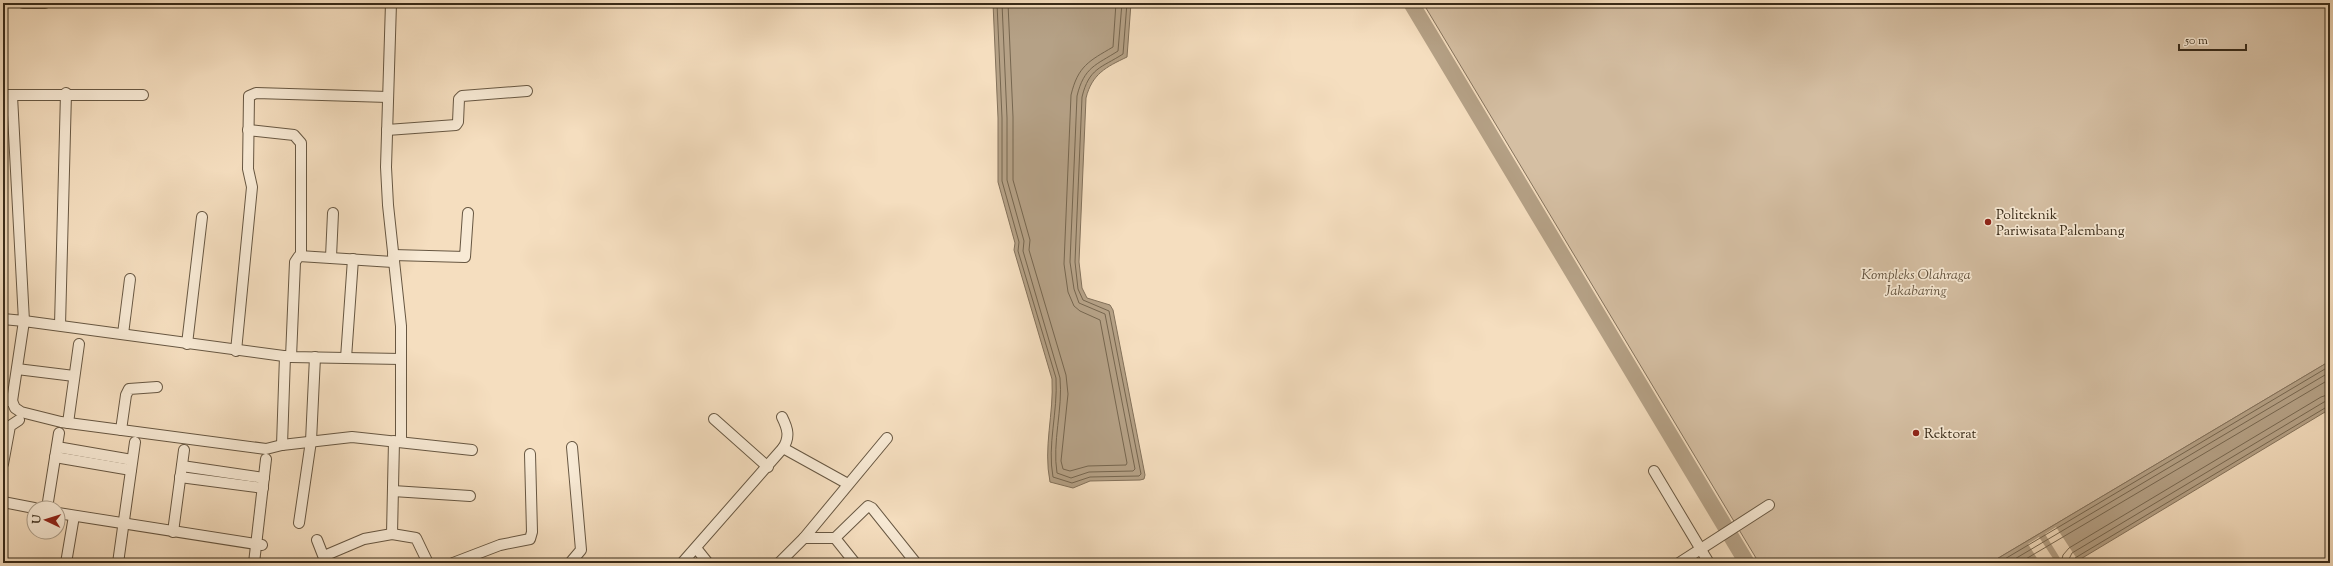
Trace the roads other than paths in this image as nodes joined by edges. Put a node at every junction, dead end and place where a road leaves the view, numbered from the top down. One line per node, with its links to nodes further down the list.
1 (23, 3): 2 (street)
2 (46, 3)
3 (392, 3): 8 (street)
4 (527, 91): 10 (street)
5 (66, 93): 6 (street); 7 (street); 21 (street)
6 (8, 95): 20 (street)
7 (143, 95)
8 (388, 97): 9 (street); 10 (street)
9 (248, 130): 14 (street); 25 (street)
10 (387, 130): 16 (street)
11 (333, 213): 15 (street)
12 (468, 213): 16 (street)
13 (202, 217): 24 (street)
14 (301, 255): 15 (street); 26 (street)
15 (331, 257): 17 (street)
16 (393, 258): 17 (street); 29 (street)
17 (353, 259): 28 (street)
18 (130, 279): 22 (street)
19 (3, 319): 20 (street)
20 (24, 321): 21 (street); 30 (street)
21 (60, 326): 22 (street)
22 (123, 334): 24 (street)
23 (79, 344): 31 (street)
24 (187, 344): 25 (street)
25 (236, 351): 26 (street)
26 (288, 357): 27 (street); 45 (street)
27 (315, 357): 28 (street); 42 (street)
28 (346, 358): 29 (street)
29 (401, 359): 43 (street)
30 (17, 369): 31 (street); 33 (street)
31 (74, 376): 37 (street)
32 (157, 387): 39 (street)
33 (7, 401): 37 (street)
34 (782, 417): 47 (street)
35 (714, 419): 57 (street)
36 (19, 420): 38 (street)
37 (68, 423): 39 (street)
38 (6, 426): 50 (street)
39 (121, 430): 45 (street)
40 (59, 433): 51 (street)
41 (887, 438): 61 (street)
42 (311, 441): 43 (street); 45 (street); 71 (street)
43 (398, 441): 49 (street); 63 (street)
44 (135, 442): 55 (street)
45 (282, 445)
46 (572, 447): 87 (street)
47 (783, 448): 57 (street); 61 (street)
48 (184, 450): 56 (street)
49 (472, 450)
50 (4, 452): 54 (street)
51 (56, 452): 55 (street); 65 (street)
52 (530, 454): 86 (street)
53 (266, 459): 60 (street)
54 (3, 464)
55 (132, 465): 72 (street)
56 (182, 466): 59 (street); 60 (street)
57 (768, 467): 79 (street)
58 (1654, 471): 80 (street)
59 (180, 478): 62 (street); 73 (street)
60 (264, 478): 62 (street)
61 (848, 484): 75 (street)
62 (263, 488): 78 (street)
63 (393, 491): 64 (street); 74 (street)
64 (470, 496)
65 (47, 500)
66 (3, 502): 68 (street)
67 (1769, 505): 80 (street)
68 (26, 506)
69 (66, 514): 70 (street)
70 (74, 516): 72 (street); 82 (street)
71 (299, 523)
72 (123, 525): 73 (street); 83 (street)
73 (172, 532): 78 (street)
74 (392, 534): 81 (street); 85 (street)
75 (804, 538): 76 (street); 90 (street)
76 (835, 538): 91 (street); 92 (street)
77 (317, 540): 81 (street)
78 (259, 545): 84 (street)
79 (696, 548): 88 (street); 89 (street)
80 (1701, 549): 93 (street); 94 (street)
81 (325, 560)
82 (66, 563)
83 (118, 563)
84 (254, 563)
85 (428, 563)
86 (453, 563)
87 (569, 563)
88 (682, 563)
89 (708, 563)
90 (779, 563)
91 (855, 563)
92 (916, 563)
93 (1679, 563)
94 (1709, 563)

